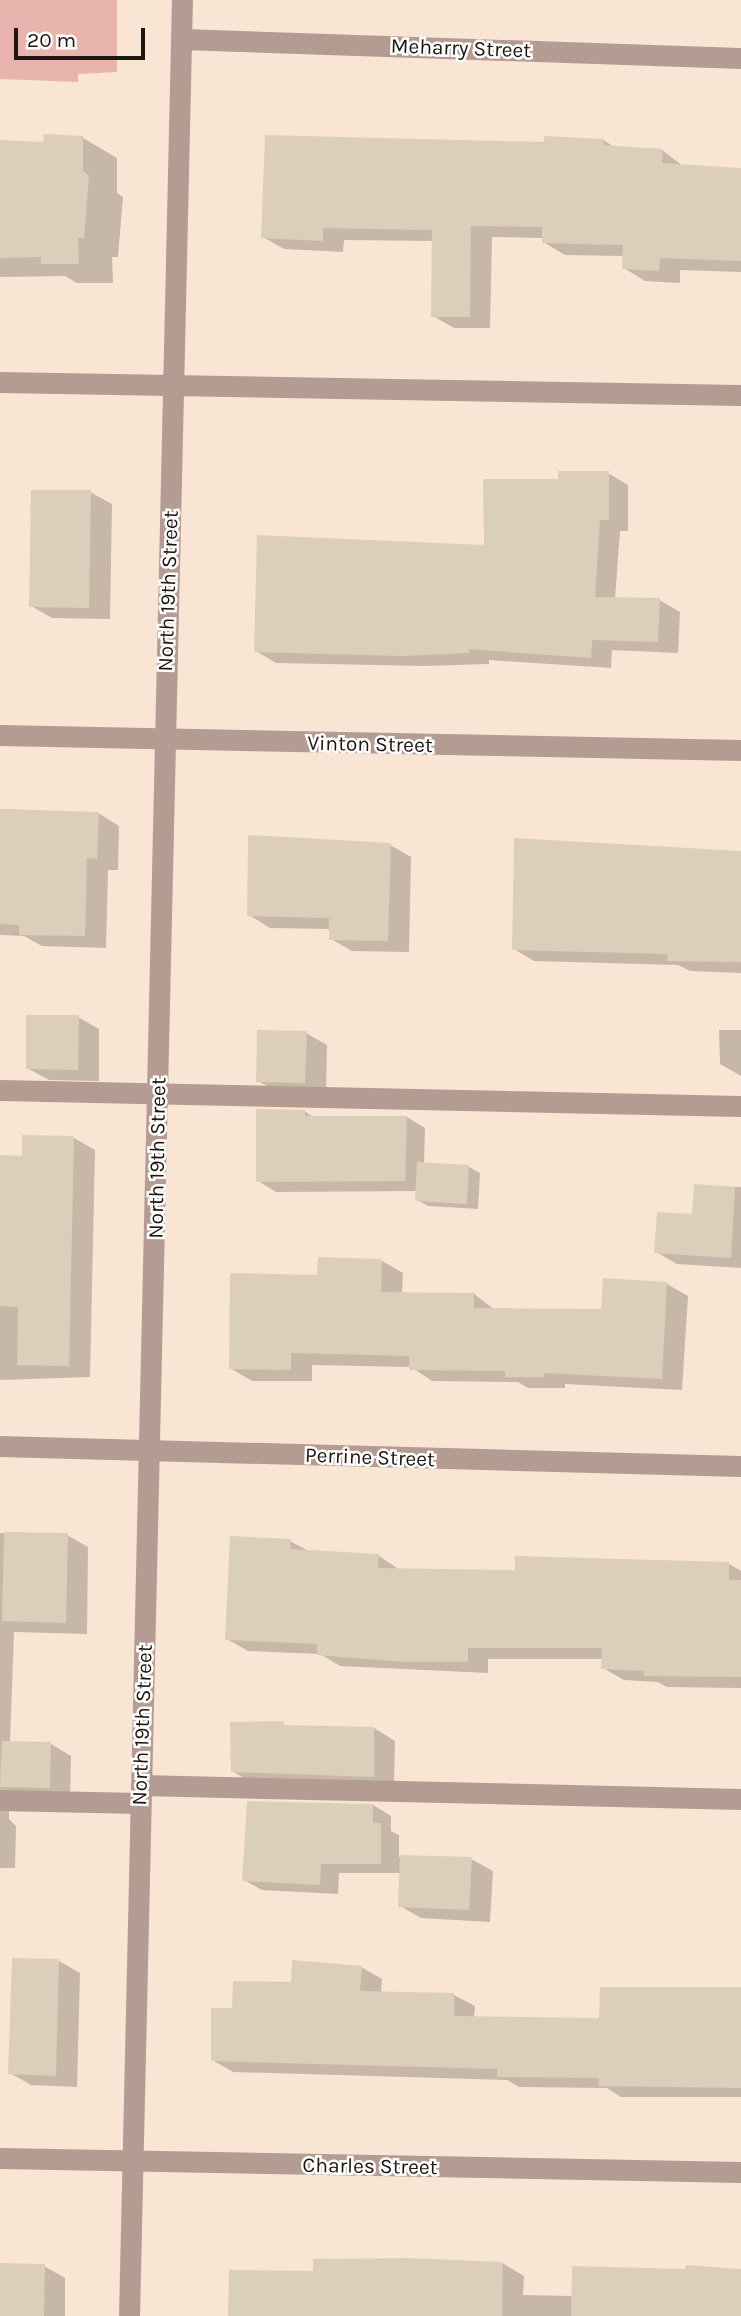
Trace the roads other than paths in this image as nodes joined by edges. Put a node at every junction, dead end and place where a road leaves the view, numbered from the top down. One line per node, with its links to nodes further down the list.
1 (182, 0): 2 (street, North 19th Street)
2 (182, 39): 3 (street, Meharry Street); 5 (street, North 19th Street)
3 (741, 58)
4 (0, 382): 5 (street)
5 (175, 386): 6 (street); 8 (street, North 19th Street)
6 (741, 396)
7 (0, 735): 8 (street, Vinton Street)
8 (163, 740): 9 (street, Vinton Street); 11 (street, North 19th Street)
9 (741, 750)
10 (0, 1090): 11 (street)
11 (159, 1095): 12 (street); 14 (street, North 19th Street)
12 (741, 1106)
13 (0, 1446): 14 (street, Perrine Street)
14 (151, 1450): 15 (street, Perrine Street); 16 (street, North 19th Street)
15 (741, 1466)
16 (140, 1794): 17 (street); 18 (street); 20 (street, North 19th Street)
17 (741, 1799)
18 (0, 1800)
19 (0, 2158): 20 (street, Charles Street)
20 (134, 2162): 21 (street, Charles Street); 22 (street, North 19th Street)
21 (741, 2172)
22 (129, 2316)

